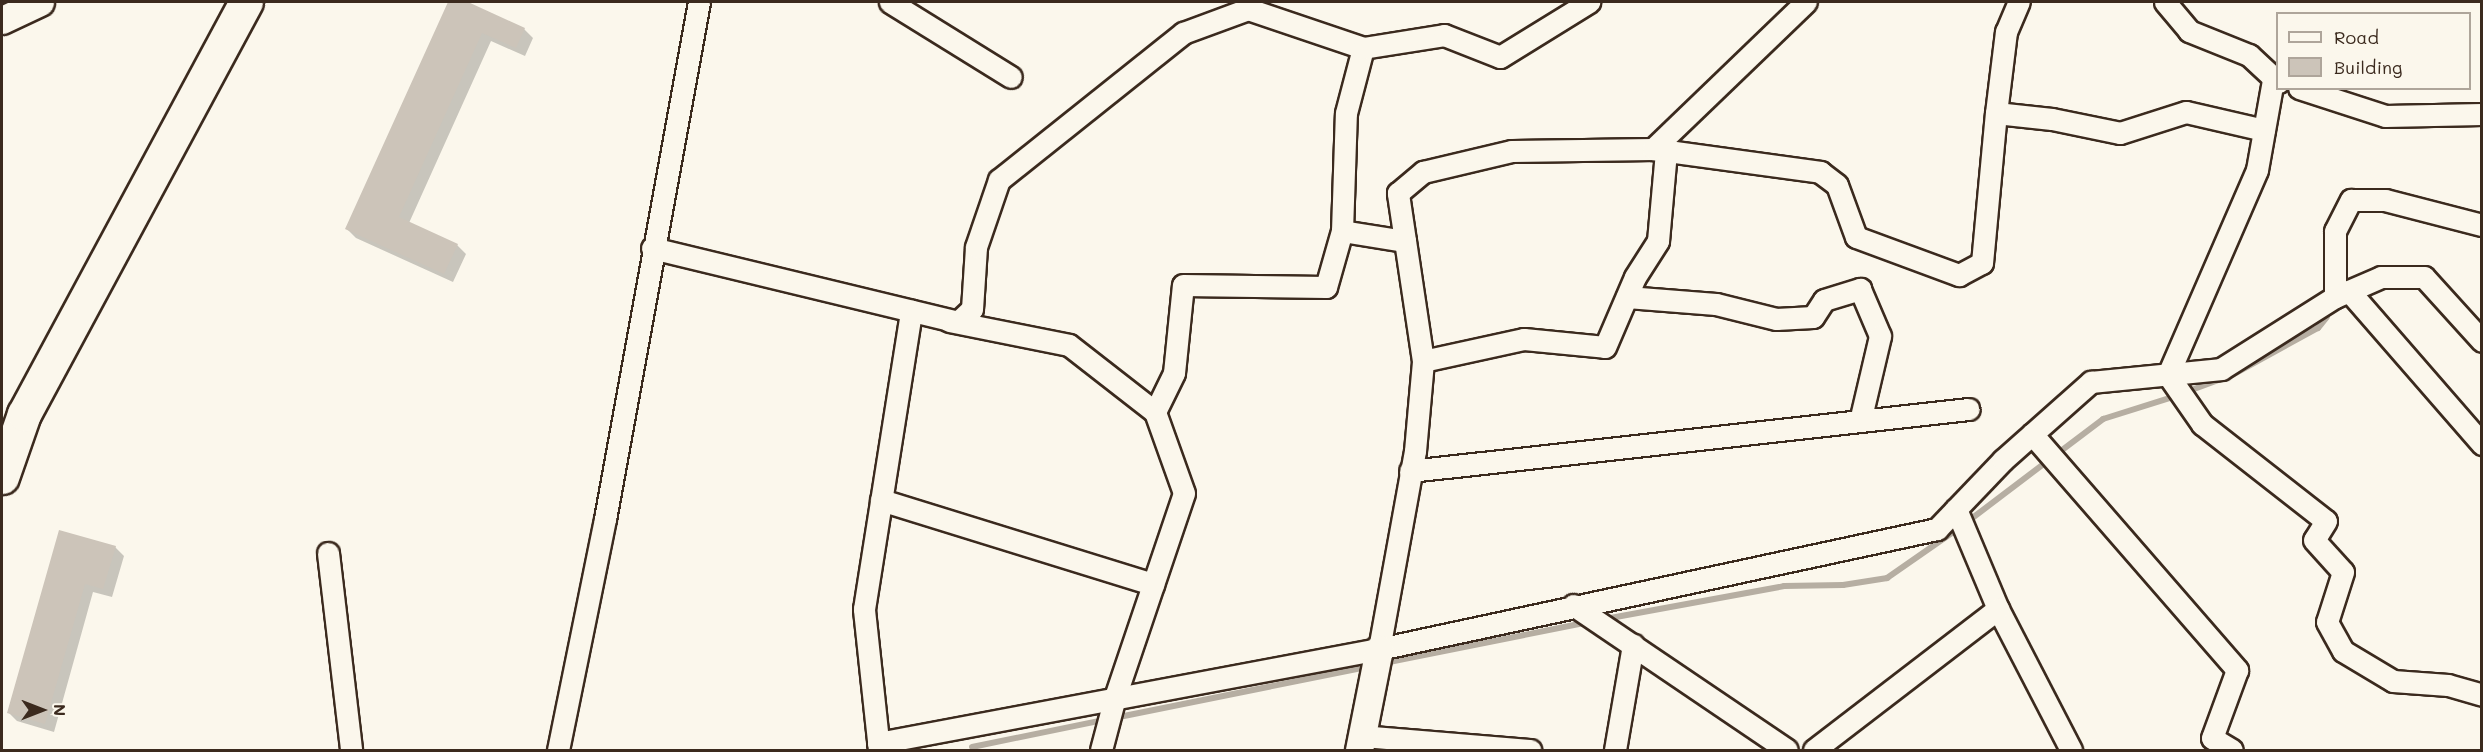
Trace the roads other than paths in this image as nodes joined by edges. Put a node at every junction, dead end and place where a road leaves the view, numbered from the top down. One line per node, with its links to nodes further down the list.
1 (40, 2): 10 (street)
2 (246, 2): 35 (main road)
3 (699, 2): 22 (street)
4 (890, 2): 12 (street)
5 (1588, 2): 11 (street)
6 (1806, 2): 18 (street)
7 (2019, 2): 15 (street)
8 (2164, 2): 13 (street)
9 (1244, 5): 11 (street); 26 (street)
10 (2, 20)
11 (1363, 48): 20 (street)
12 (1011, 77)
13 (2275, 81): 17 (street)
14 (2305, 90): 16 (street)
15 (1996, 113): 17 (street); 18 (street)
16 (2481, 114)
17 (2264, 130): 29 (street)
18 (1659, 150): 21 (street); 24 (street)
19 (2481, 225): 23 (street)
20 (1342, 231): 21 (street); 31 (street)
21 (1405, 241): 28 (street)
22 (652, 248): 25 (street); 51 (street)
23 (2342, 294): 27 (street); 29 (street); 34 (street)
24 (1627, 297): 28 (street); 32 (street)
25 (911, 311): 26 (street); 38 (street)
26 (958, 322): 31 (street)
27 (2481, 341)
28 (1423, 361): 36 (street)
29 (2168, 375): 33 (street); 46 (street)
30 (1969, 409): 32 (street)
31 (1155, 412): 41 (street)
32 (1860, 422): 36 (street)
33 (2032, 434): 39 (street); 58 (street)
34 (2481, 444)
35 (7, 449): 37 (main road)
36 (1410, 471): 45 (street)
37 (2, 477)
38 (881, 500): 41 (street); 49 (street)
39 (1956, 509): 42 (street); 43 (street)
40 (328, 553): 50 (street)
41 (1153, 584): 47 (street)
42 (1573, 604): 44 (street); 45 (street)
43 (1998, 609): 56 (street); 57 (street)
44 (1633, 645): 54 (street); 55 (street)
45 (1377, 660): 47 (street); 48 (street)
46 (2481, 695)
47 (1115, 697): 49 (street); 52 (street)
48 (1361, 743): 53 (street)
49 (879, 747)
50 (351, 750)
51 (558, 750)
52 (1101, 750)
53 (1530, 750)
54 (1615, 750)
55 (1786, 750)
56 (1814, 750)
57 (2071, 750)
58 (2232, 750)

